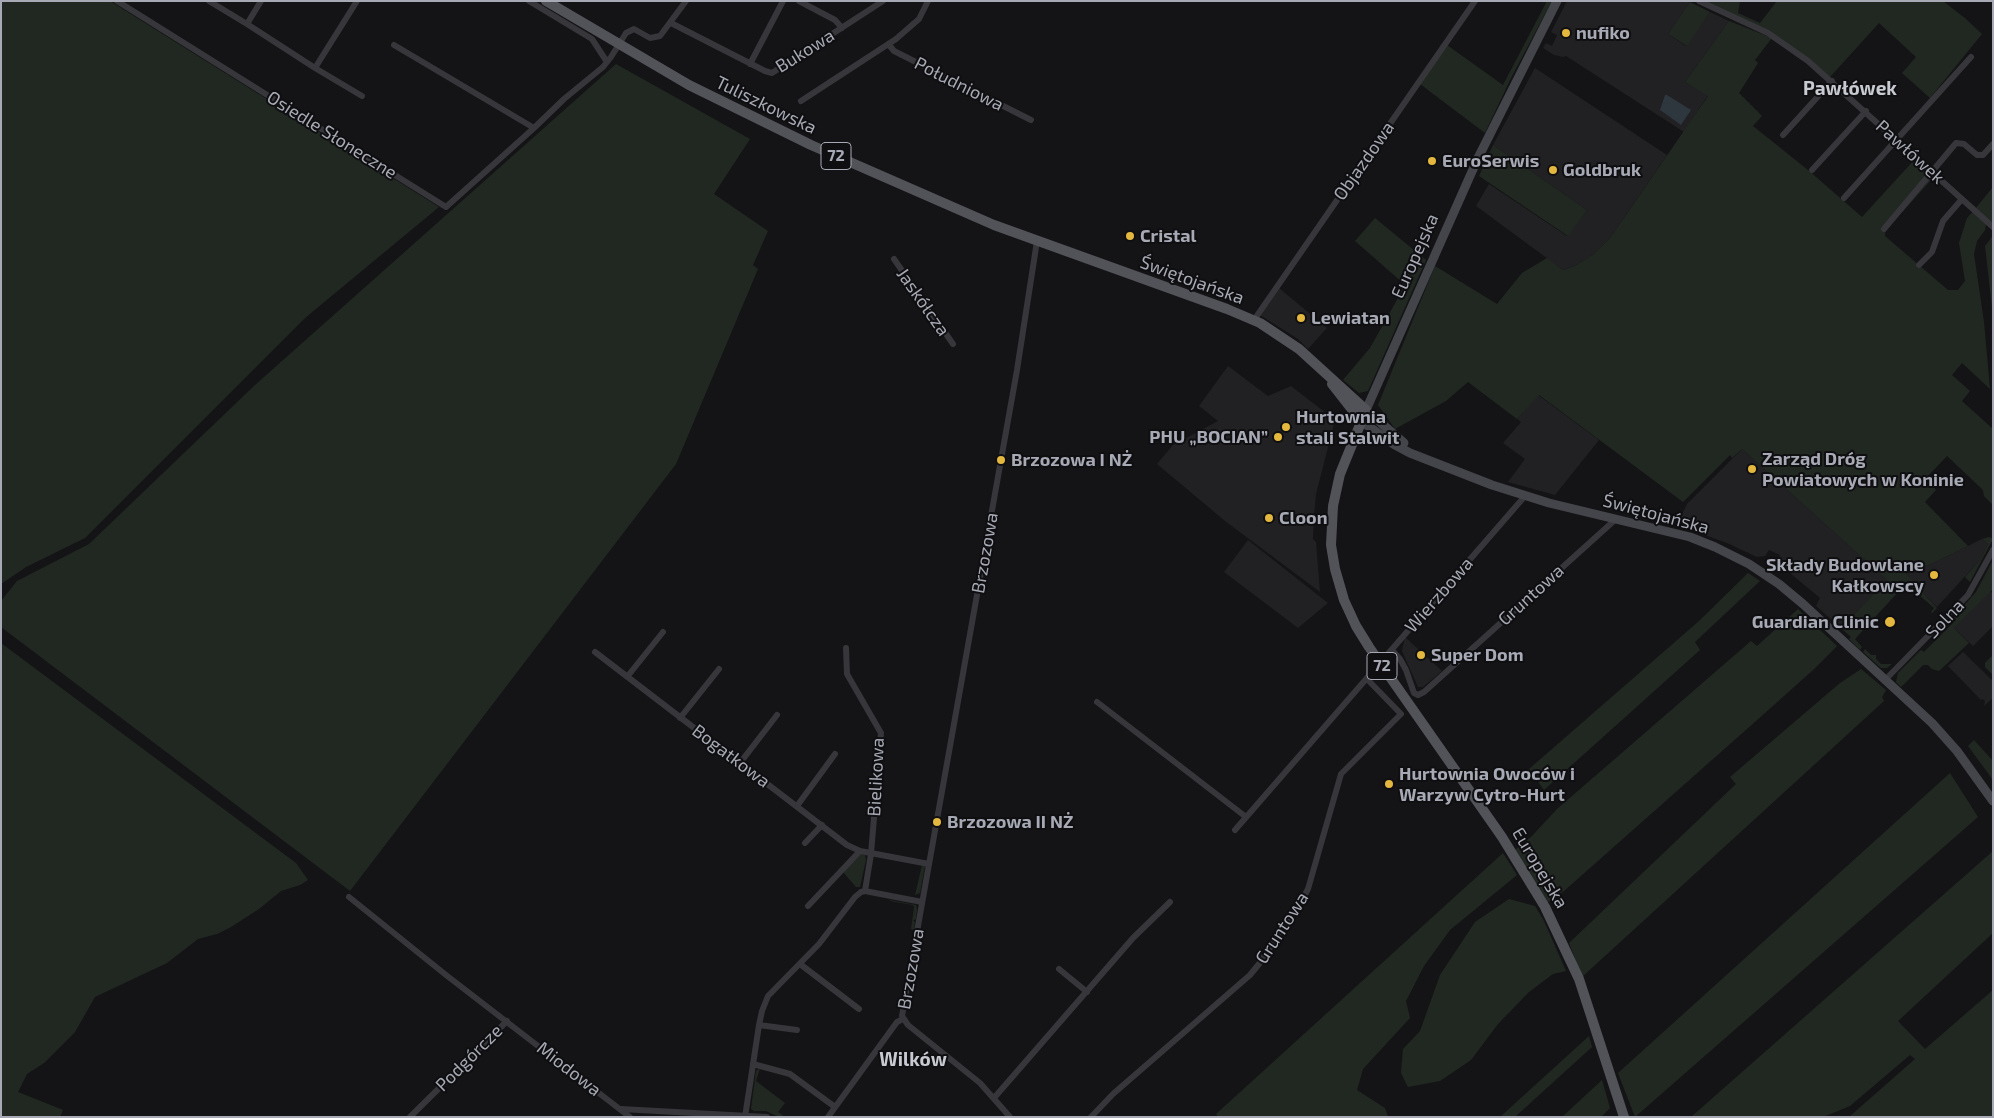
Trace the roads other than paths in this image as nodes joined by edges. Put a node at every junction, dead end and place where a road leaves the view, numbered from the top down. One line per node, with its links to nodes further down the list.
1 (117, 1): 30 (street, Osiedle Słoneczne)
2 (208, 1): 16 (street)
3 (261, 1): 16 (street)
4 (357, 1): 24 (street)
5 (529, 1): 22 (street)
6 (546, 1): 20 (main road, Tuliszkowska / 72)
7 (686, 1): 15 (street)
8 (783, 1): 23 (street)
9 (800, 1): 17 (street)
10 (883, 1): 17 (street, Bukowa)
11 (928, 1): 18 (street, Południowa)
12 (1475, 1): 43 (street, Objazdowa)
13 (1557, 1): 46 (street, Europejska)
14 (1699, 1): 25 (street, Pawłówek)
15 (670, 23): 20 (street, Osiedle Słoneczne); 23 (street, Bukowa)
16 (247, 24): 24 (street)
17 (842, 28): 23 (street, Bukowa)
18 (888, 44): 27 (street, Południowa); 29 (street, Południowa)
19 (394, 45): 30 (street)
20 (618, 45): 22 (street, Osiedle Słoneczne); 40 (main road, Tuliszkowska / 72)
21 (1970, 57): 32 (street)
22 (607, 62): 30 (street, Osiedle Słoneczne)
23 (750, 64)
24 (316, 68): 26 (street)
25 (1832, 81): 28 (street, Pawłówek); 31 (street)
26 (362, 96)
27 (801, 101)
28 (1866, 112): 32 (street, Pawłówek); 34 (street)
29 (1031, 120)
30 (534, 128)
31 (1783, 135)
32 (1897, 139): 35 (street, Pawłówek); 36 (street)
33 (1993, 144): 35 (street)
34 (1812, 170)
35 (1933, 172): 37 (street, Pawłówek); 39 (street)
36 (1844, 198)
37 (1962, 199): 38 (street, Pawłówek); 42 (street)
38 (1993, 227)
39 (1884, 229)
40 (1037, 241): 43 (main road, Świętojańska / 72); 74 (street, Brzozowa)
41 (894, 259): 44 (street, Jaskółcza)
42 (1919, 265)
43 (1254, 320): 45 (main road, Świętojańska / 72)
44 (953, 344)
45 (1323, 371): 46 (main road, Świętojańska / 72); 47 (main road, Świętojańska / 72)
46 (1366, 410): 47 (main road, Europejska / 72); 48 (street, Świętojańska)
47 (1361, 421): 48 (street, Świętojańska); 56 (main road, Europejska / 72)
48 (1428, 460): 49 (street, Świętojańska)
49 (1525, 496): 50 (street, Świętojańska); 54 (street, Wierzbowa)
50 (1616, 519): 54 (street, Gruntowa); 60 (street, Świętojańska)
51 (1993, 550): 60 (street, Solna)
52 (663, 632): 58 (street)
53 (846, 648): 73 (street, Bielikowa)
54 (1392, 650): 56 (street, Wierzbowa)
55 (594, 652): 58 (street, Bogatkowa)
56 (1380, 663): 59 (street, Wierzbowa); 99 (main road, Europejska / 72)
57 (719, 669): 63 (street)
58 (627, 677): 63 (street, Bogatkowa)
59 (1367, 679): 68 (street, Wierzbowa); 98 (street, Gruntowa)
60 (1885, 680): 66 (street, Świętojańska)
61 (1097, 702): 68 (street)
62 (777, 714): 65 (street)
63 (680, 718): 65 (street, Bogatkowa)
64 (835, 754): 67 (street)
65 (740, 763): 67 (street, Bogatkowa)
66 (1993, 801)
67 (796, 806): 69 (street, Bogatkowa)
68 (1246, 817): 70 (street, Wierzbowa)
69 (822, 825): 71 (street); 72 (street, Bogatkowa)
70 (1235, 830)
71 (805, 843)
72 (860, 851): 73 (street, Bogatkowa); 79 (street)
73 (871, 854): 74 (street); 75 (street, Bielikowa)
74 (929, 864): 77 (street, Brzozowa)
75 (865, 891): 77 (street); 80 (street)
76 (349, 897): 85 (street, Miodowa)
77 (922, 902): 84 (street, Brzozowa)
78 (1170, 902): 82 (street)
79 (808, 906)
80 (800, 964): 83 (street); 86 (street)
81 (1058, 969): 82 (street)
82 (1087, 992): 89 (street)
83 (859, 1009)
84 (903, 1019): 89 (street, Brzozowa); 90 (street)
85 (507, 1021): 91 (street, Miodowa); 93 (street, Podgórcze)
86 (759, 1025): 87 (street); 88 (street)
87 (797, 1030)
88 (753, 1064): 90 (street); 92 (street)
89 (994, 1098): 97 (street, Brzozowa)
90 (835, 1107): 96 (street)
91 (621, 1109): 92 (street); 94 (street, Miodowa)
92 (745, 1116): 95 (street)
93 (410, 1117)
94 (630, 1117)
95 (767, 1117)
96 (828, 1117)
97 (1010, 1117)
98 (1091, 1117)
99 (1624, 1117)

